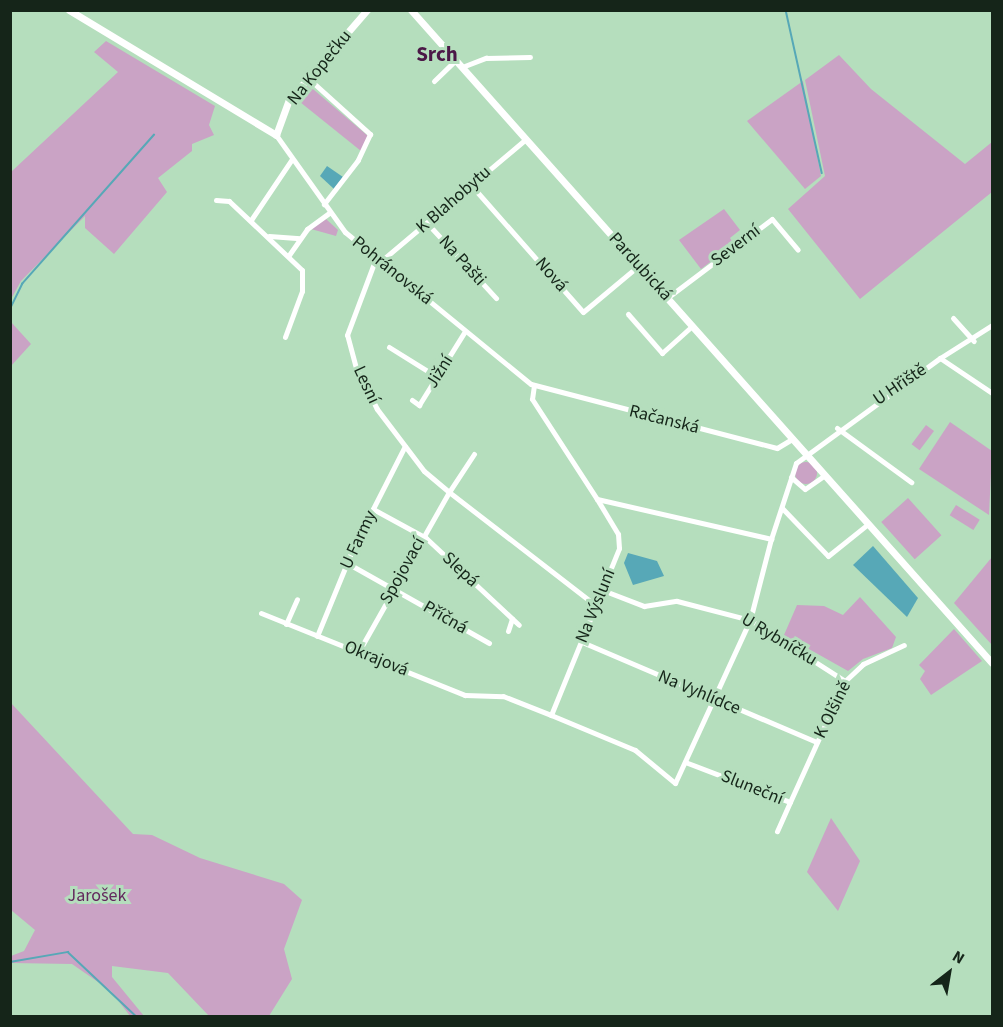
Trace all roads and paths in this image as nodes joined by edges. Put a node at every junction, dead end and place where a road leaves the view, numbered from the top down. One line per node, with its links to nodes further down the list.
1 (69, 10): 9 (street)
2 (367, 10): 7 (street, Na Kopečku)
3 (411, 10): 5 (street, Pardubická)
4 (530, 57): 6 (street)
5 (456, 60): 6 (street, Pardubická); 8 (street)
6 (462, 67): 10 (street, Pardubická)
7 (308, 78): 9 (street, Na Kopečku); 14 (street)
8 (434, 81)
9 (276, 135): 11 (street, Pohránovská)
10 (526, 139): 12 (street, K Blahobytu); 23 (street, Pardubická)
11 (292, 159): 14 (street, Pohránovská); 16 (street)
12 (471, 185): 17 (street, K Blahobytu); 23 (street, Nová)
13 (216, 200): 16 (street)
14 (324, 204): 15 (street, Pohránovská)
15 (329, 213): 19 (street); 22 (street, Pohránovská)
16 (250, 220): 18 (street)
17 (428, 223): 22 (street, K Blahobytu); 24 (street, Na Pašti)
18 (268, 236): 19 (street); 21 (street)
19 (300, 238): 21 (street)
20 (798, 250): 25 (street, Severní)
21 (289, 255): 31 (street)
22 (379, 260): 30 (street, Pohránovská); 41 (street, Lesní)
23 (638, 266): 25 (street, Pardubická)
24 (496, 298)
25 (667, 298): 29 (street, Pardubická)
26 (628, 314): 29 (street)
27 (953, 318): 32 (street)
28 (993, 325): 32 (street)
29 (692, 326): 40 (street, Pardubická)
30 (465, 331): 35 (street, Jižní); 36 (street, Pohránovská)
31 (285, 337)
32 (974, 341): 34 (street)
33 (389, 347): 35 (street)
34 (940, 358): 37 (street, U Hřiště); 39 (street, U Hřiště)
35 (437, 376): 38 (street, Jižní)
36 (534, 385): 40 (street, Račanská); 48 (street, Na Výsluní)
37 (993, 393)
38 (412, 400)
39 (837, 428): 43 (street, U Hřiště); 46 (street)
40 (792, 439): 43 (street, Pardubická)
41 (405, 446): 47 (street, Lesní); 50 (street, U Farmy)
42 (474, 454): 47 (street)
43 (806, 454): 44 (street, Pardubická); 45 (street)
44 (825, 475): 45 (street); 51 (street, Pardubická)
45 (791, 477): 49 (street)
46 (911, 482)
47 (449, 492): 52 (street, Spojovací); 58 (street, Lesní)
48 (597, 499): 53 (street); 56 (street, Na Výsluní)
49 (782, 508): 51 (street); 53 (street)
50 (373, 509): 52 (street, Slepá); 54 (street, U Farmy)
51 (868, 524): 72 (street, Pardubická)
52 (423, 536): 55 (street, Spojovací); 60 (street, Slepá)
53 (771, 539): 61 (street)
54 (347, 563): 55 (street, Příčná); 65 (street, U Farmy)
55 (394, 589): 66 (street, Příčná); 71 (street, Spojovací)
56 (605, 591): 58 (street, Na Výsluní); 61 (street, U Rybníčku)
57 (297, 599): 62 (street)
58 (598, 607): 67 (street, Na Výsluní)
59 (261, 613): 62 (street, Okrajová)
60 (512, 619): 63 (street, Slepá); 64 (street)
61 (750, 620): 73 (street, U Rybníčku); 74 (street)
62 (286, 624): 65 (street, Okrajová)
63 (519, 626)
64 (508, 631)
65 (317, 636): 71 (street, Okrajová)
66 (481, 638): 68 (street, Příčná); 69 (street, Příčná)
67 (582, 642): 74 (street, Na Vyhlídce); 75 (street, Na Výsluní)
68 (489, 643)
69 (477, 645)
70 (904, 645): 73 (street, K Olšině)
71 (359, 651): 75 (street, Okrajová)
72 (993, 663)
73 (845, 681): 76 (street, K Olšině)
74 (715, 700): 76 (street, Na Vyhlídce); 77 (street)
75 (551, 715): 77 (street)
76 (817, 742): 78 (street, K Olšině)
77 (685, 762): 78 (street, Sluneční)
78 (790, 802): 79 (street, Sluneční)
79 (777, 831)

